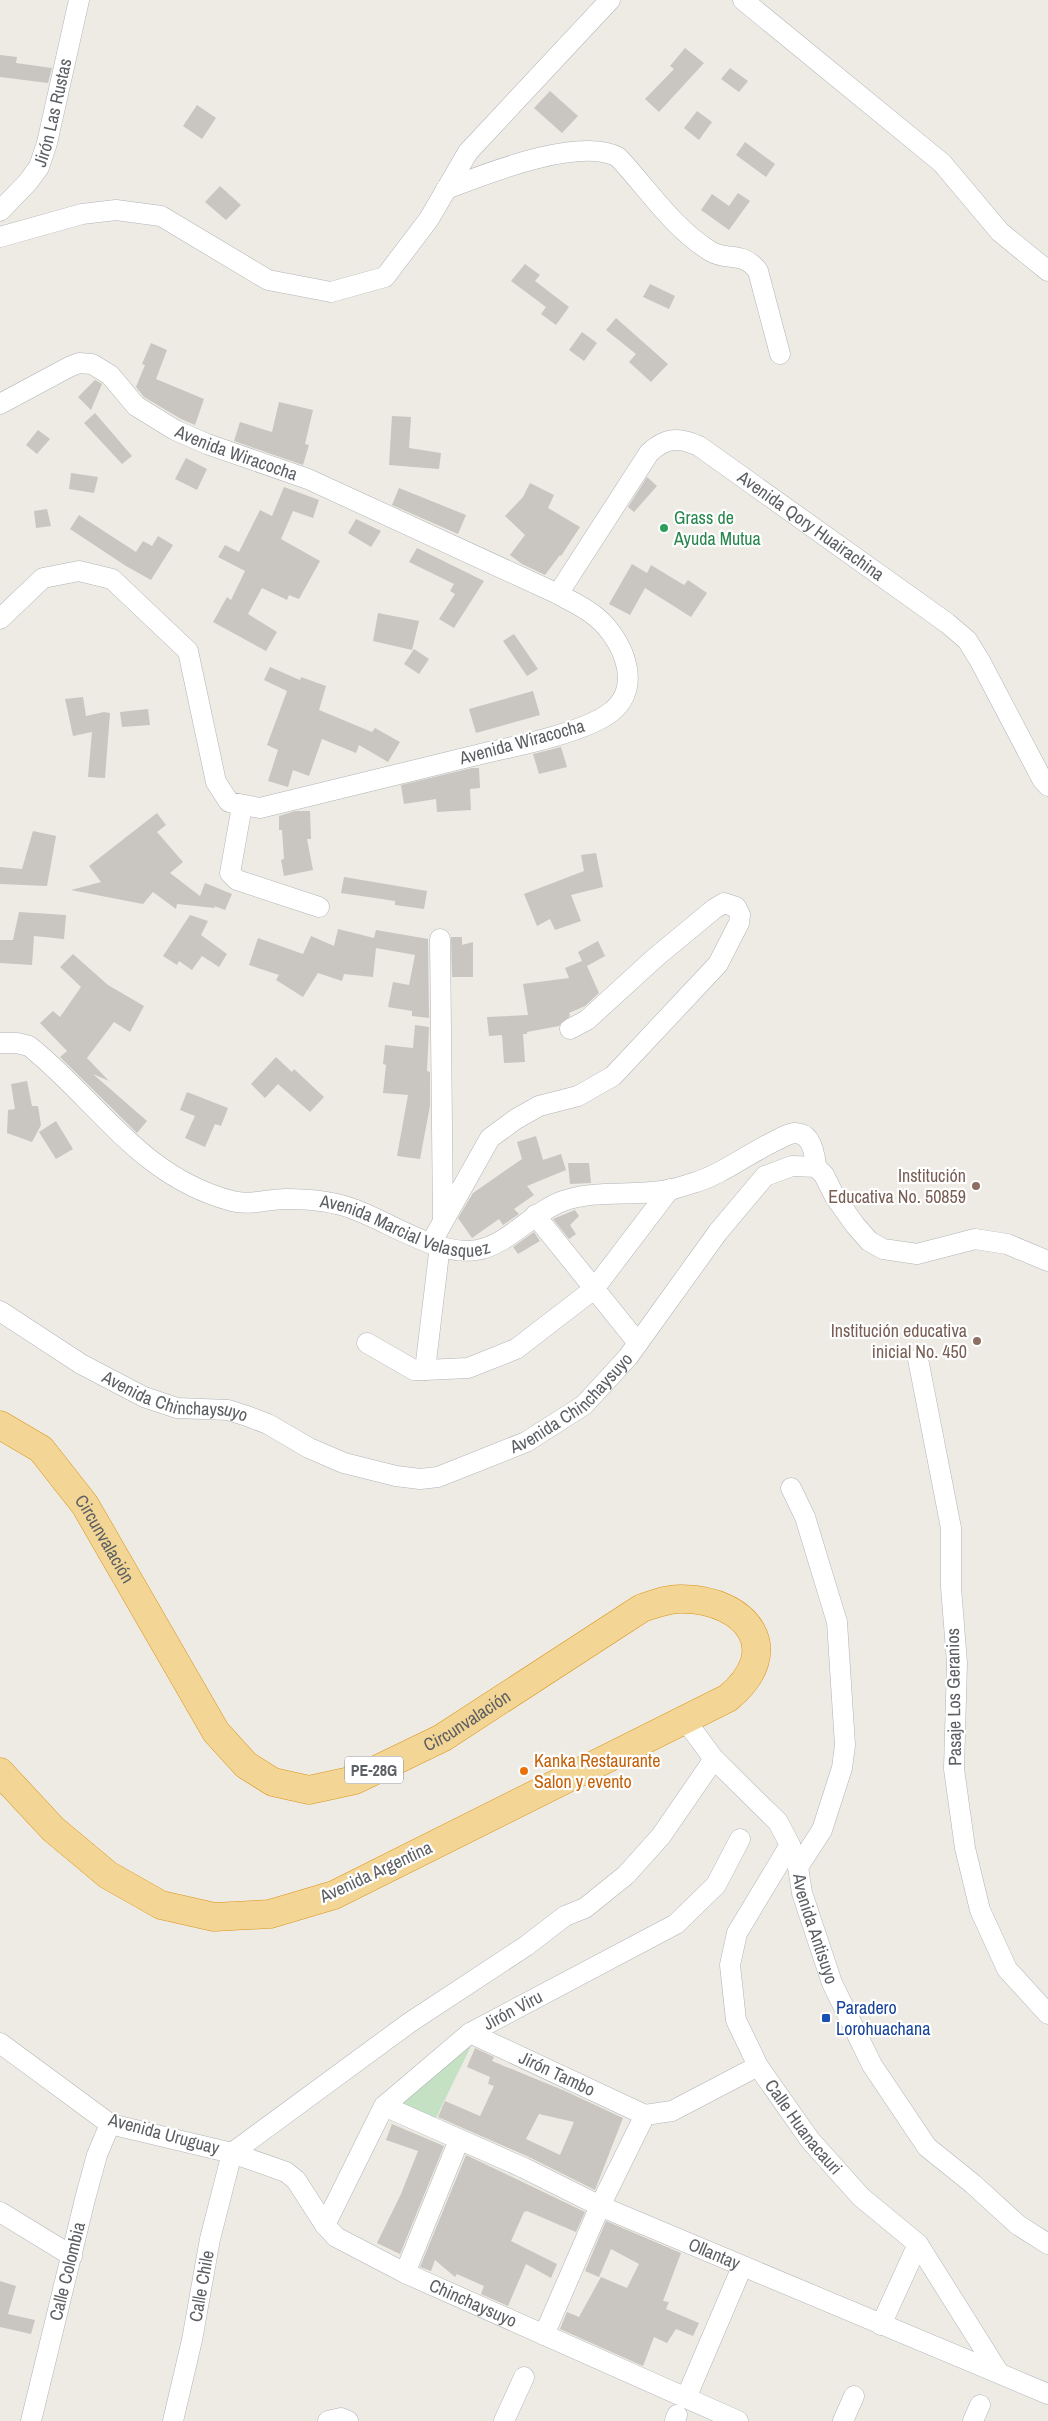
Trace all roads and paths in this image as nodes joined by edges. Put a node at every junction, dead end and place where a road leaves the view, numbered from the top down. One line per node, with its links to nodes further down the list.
1 (79, 0): 5 (street, Jirón Las Rustas)
2 (610, 0): 4 (street)
3 (743, 0): 7 (street)
4 (446, 189): 6 (street); 8 (street)
5 (0, 211)
6 (0, 237)
7 (1048, 271)
8 (780, 354)
9 (0, 404): 11 (street, Avenida Wiracocha)
10 (43, 578): 12 (street); 13 (street); 15 (street)
11 (558, 594): 14 (street, Avenida Qory Huairachina); 15 (street, Avenida Wiracocha)
12 (0, 603)
13 (0, 619)
14 (1048, 786)
15 (242, 806): 16 (street)
16 (319, 907)
17 (440, 939): 23 (street)
18 (570, 1030): 23 (street)
19 (0, 1043): 24 (street, Avenida Marcial Velasquez)
20 (816, 1167): 21 (street, Avenida Marcial Velasquez); 25 (street); 29 (street, Avenida Chinchaysuyo)
21 (670, 1189): 22 (street, Avenida Marcial Velasquez); 26 (street)
22 (535, 1215): 24 (street, Avenida Marcial Velasquez); 26 (street)
23 (443, 1221): 24 (street)
24 (436, 1244): 31 (street)
25 (1048, 1261)
26 (594, 1289): 29 (street); 31 (street)
27 (0, 1311): 29 (street, Avenida Chinchaysuyo)
28 (367, 1342): 31 (street)
29 (638, 1343)
30 (918, 1359): 40 (street, Pasaje Los Geranios)
31 (425, 1370)
32 (0, 1425): 34 (highway, Circunvalación / PE-28G)
33 (791, 1488): 39 (street)
34 (685, 1720): 35 (street, Avenida Antisuyo); 36 (highway, Avenida Argentina / PE-28G)
35 (714, 1759): 38 (street, Avenida Antisuyo); 48 (street)
36 (0, 1772)
37 (740, 1839): 41 (street, Jirón Viru)
38 (790, 1845): 39 (street, Avenida Antisuyo); 43 (street, Calle Huanacauri)
39 (798, 1867): 53 (street, Avenida Antisuyo)
40 (1048, 2014)
41 (470, 2033): 44 (street, Jirón Viru); 45 (street, Jirón Tambo)
42 (0, 2043): 46 (street, Avenida Uruguay)
43 (758, 2066): 45 (street); 52 (street, Calle Huanacauri)
44 (384, 2106): 47 (street, Ollantay); 51 (street, Jirón Viru)
45 (645, 2116): 49 (street)
46 (110, 2124): 48 (street, Avenida Uruguay); 54 (street, Calle Colombia)
47 (459, 2140): 49 (street, Ollantay); 56 (street)
48 (232, 2153): 51 (street, Chinchaysuyo); 65 (street, Calle Chile)
49 (600, 2206): 55 (street, Ollantay); 58 (street)
50 (0, 2212): 54 (street)
51 (325, 2224): 56 (street, Chinchaysuyo)
52 (918, 2244): 57 (street); 59 (street, Calle Huanacauri)
53 (1048, 2244)
54 (72, 2256): 64 (street, Calle Colombia)
55 (742, 2267): 57 (street, Ollantay); 63 (street)
56 (405, 2273): 58 (street, Chinchaysuyo)
57 (882, 2325): 59 (street, Ollantay)
58 (544, 2335): 63 (street, Chinchaysuyo)
59 (999, 2373): 61 (street, Ollantay)
60 (524, 2377): 66 (street)
61 (1048, 2394)
62 (854, 2396): 68 (street)
63 (679, 2411): 67 (street, Chinchaysuyo)
64 (31, 2421)
65 (173, 2421)
66 (504, 2421)
67 (738, 2421)
68 (843, 2421)

